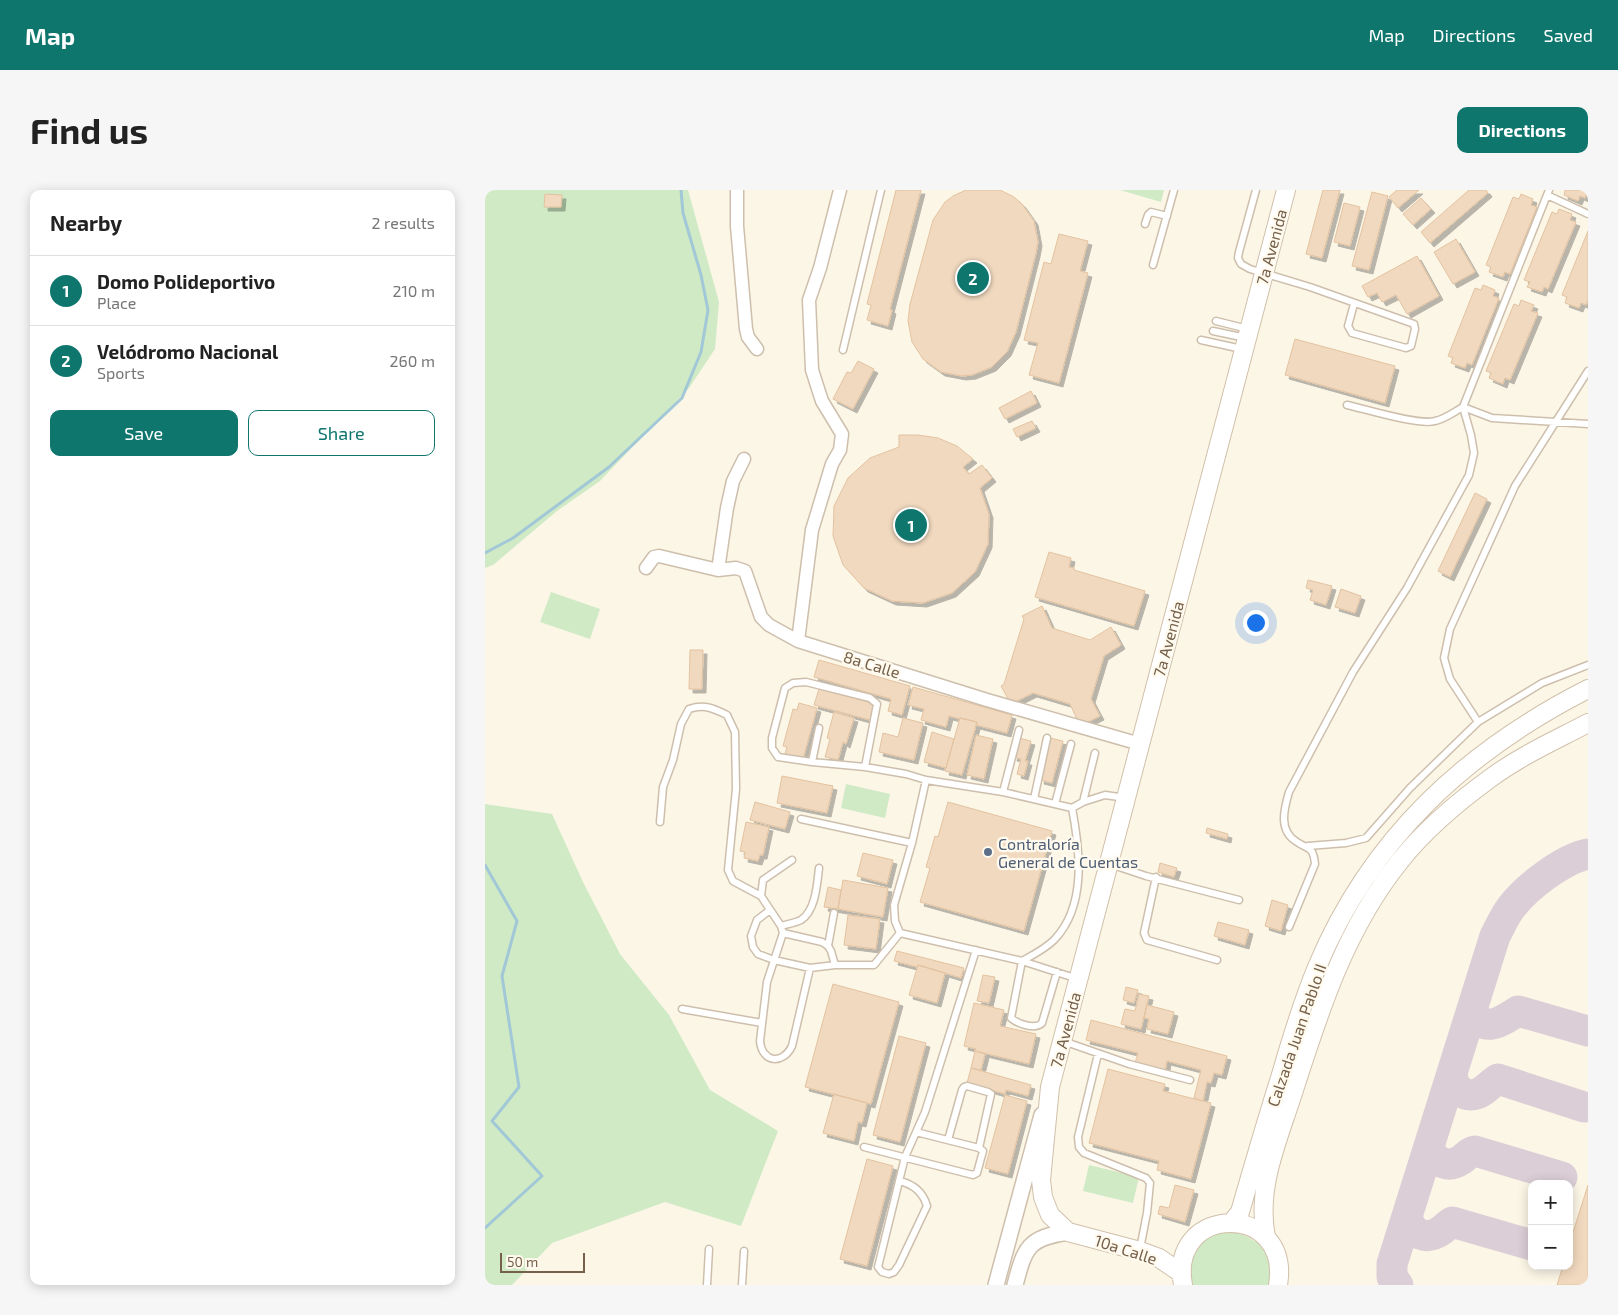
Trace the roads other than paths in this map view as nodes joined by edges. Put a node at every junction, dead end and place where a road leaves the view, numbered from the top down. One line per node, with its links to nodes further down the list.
1 (737, 190): 18 (street)
2 (840, 190): 28 (street)
3 (881, 190): 19 (lane)
4 (1174, 190): 9 (lane)
5 (1256, 190): 12 (lane)
6 (1286, 190): 12 (main road, 7a Avenida)
7 (1548, 192): 8 (lane); 22 (lane)
8 (1588, 214)
9 (1167, 216): 10 (lane); 11 (lane)
10 (1145, 224)
11 (1153, 265)
12 (1264, 273): 13 (lane); 16 (main road, 7a Avenida)
13 (1354, 304): 13 (lane)
14 (1217, 321): 16 (lane)
15 (1213, 331): 16 (lane)
16 (1246, 339): 17 (lane); 37 (main road, 7a Avenida)
17 (1201, 340)
18 (757, 348)
19 (843, 350)
20 (1588, 371): 23 (lane)
21 (1347, 405): 22 (lane)
22 (1463, 407): 23 (lane); 51 (lane)
23 (1555, 422): 24 (lane); 31 (lane)
24 (1588, 424)
25 (744, 459): 27 (street)
26 (646, 568): 27 (street, 8a Calle)
27 (718, 570): 28 (street, 8a Calle)
28 (798, 641): 37 (street, 8a Calle)
29 (1588, 664): 31 (lane)
30 (1588, 689): 84 (main road, Calzada Juan Pablo II)
31 (1478, 722): 51 (lane)
32 (1588, 723): 86 (main road, Calzada Juan Pablo II)
33 (819, 728): 39 (lane)
34 (1019, 730): 42 (lane)
35 (1047, 738): 44 (lane)
36 (1071, 744): 46 (lane)
37 (1140, 744): 43 (main road, 7a Avenida)
38 (1095, 753): 45 (lane)
39 (812, 762): 40 (lane); 40 (lane)
40 (865, 767): 41 (lane)
41 (926, 780): 42 (lane); 50 (lane)
42 (1003, 792): 44 (lane)
43 (1126, 798): 45 (lane); 53 (main road, 7a Avenida)
44 (1034, 799): 46 (lane)
45 (1083, 802): 47 (lane)
46 (1055, 804): 47 (lane)
47 (1072, 808): 67 (lane)
48 (801, 819): 50 (lane)
49 (661, 822): 56 (lane)
50 (912, 842): 62 (lane)
51 (1307, 846): 60 (lane)
52 (792, 860): 56 (lane)
53 (1109, 864): 55 (lane); 71 (main road, 7a Avenida)
54 (819, 868): 61 (lane)
55 (1156, 877): 57 (lane); 66 (lane)
56 (761, 896): 58 (lane)
57 (1239, 900)
58 (770, 910): 61 (lane); 65 (lane)
59 (834, 913): 63 (lane)
60 (1289, 927)
61 (782, 929): 63 (lane); 65 (lane)
62 (900, 933): 64 (lane); 68 (lane)
63 (828, 946): 68 (lane)
64 (976, 950): 67 (lane); 78 (lane)
65 (775, 960): 69 (lane); 73 (lane)
66 (1217, 960)
67 (1022, 962): 70 (lane); 70 (lane)
68 (835, 966): 69 (lane)
69 (809, 968): 73 (lane)
70 (1057, 972): 71 (lane)
71 (1078, 979): 74 (main road, 7a Avenida)
72 (682, 1009): 73 (lane)
73 (762, 1023)
74 (1062, 1041): 75 (lane); 77 (main road, 7a Avenida)
75 (1099, 1054): 76 (lane); 89 (lane)
76 (1190, 1080)
77 (1050, 1087): 85 (main road, 7a Avenida); 93 (street, 7a Avenida)
78 (916, 1132): 79 (lane); 82 (lane)
79 (948, 1140): 81 (lane); 81 (lane)
80 (864, 1147): 82 (lane)
81 (979, 1148): 82 (lane)
82 (905, 1157): 83 (lane)
83 (899, 1181): 83 (lane)
84 (1232, 1222): 86 (main road); 90 (main road)
85 (1068, 1232): 89 (main road, 10a Calle); 94 (street)
86 (1266, 1237): 95 (main road)
87 (709, 1249): 91 (lane)
88 (744, 1251): 92 (lane)
89 (1140, 1251): 90 (main road, 10a Calle)
90 (1182, 1279)
91 (707, 1285)
92 (742, 1285)
93 (996, 1285)
94 (1015, 1285)
95 (1278, 1285)

